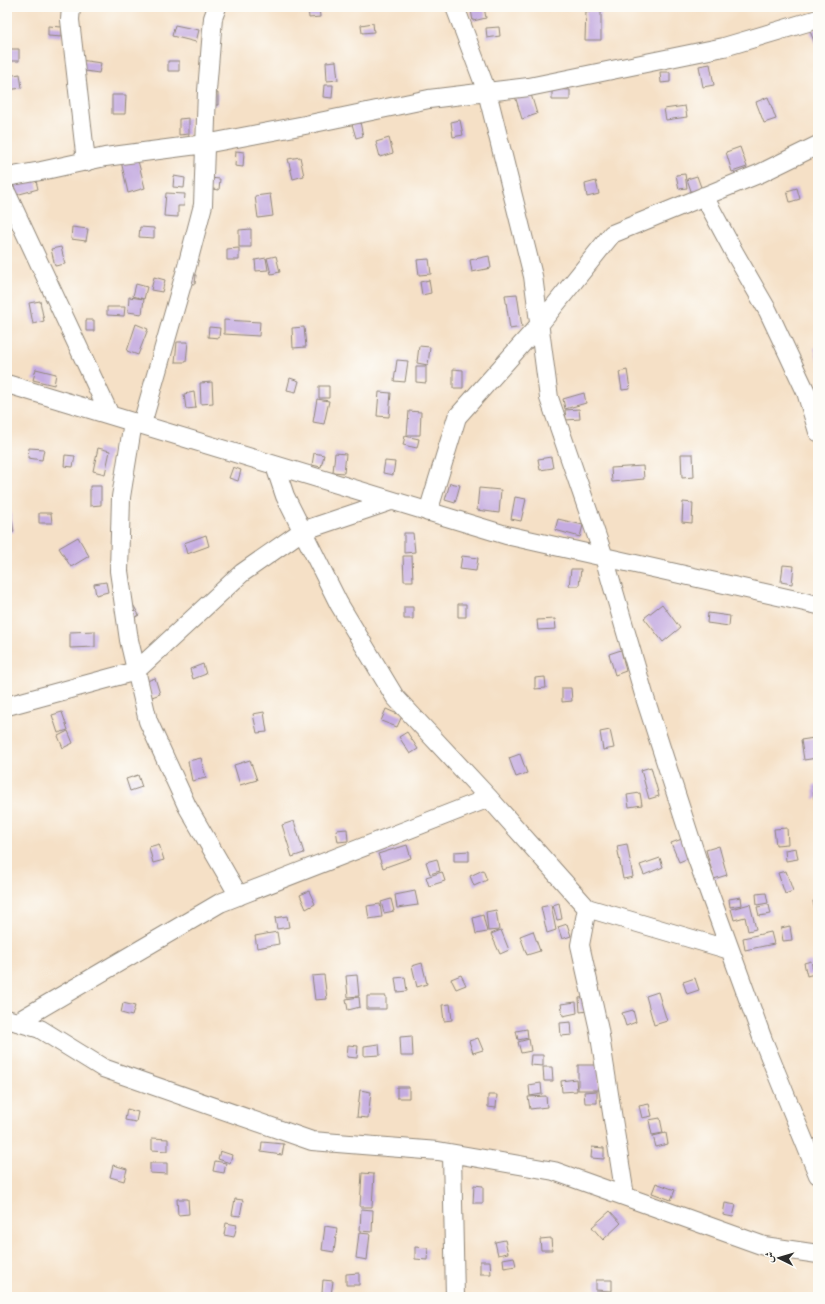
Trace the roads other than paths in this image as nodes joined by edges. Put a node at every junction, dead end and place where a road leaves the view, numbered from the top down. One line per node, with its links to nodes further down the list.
1 (71, 7): 8 (street)
2 (217, 7): 6 (street)
3 (455, 7): 5 (street)
4 (818, 19): 5 (street)
5 (487, 92): 6 (street); 12 (street)
6 (205, 144): 8 (street); 15 (street)
7 (818, 145): 11 (street)
8 (86, 162): 9 (street)
9 (7, 177)
10 (7, 194): 14 (street)
11 (704, 196): 12 (street); 16 (street)
12 (539, 325): 19 (street); 21 (street)
13 (7, 384): 14 (street)
14 (110, 415): 15 (street)
15 (138, 423): 17 (street); 23 (street)
16 (818, 432)
17 (275, 466): 18 (street); 20 (street)
18 (391, 501): 19 (street); 20 (street)
19 (428, 512): 21 (street)
20 (302, 531): 23 (street); 25 (street)
21 (604, 557): 22 (street); 28 (street)
22 (818, 605)
23 (136, 671): 24 (street); 26 (street)
24 (7, 706)
25 (489, 798): 26 (street); 27 (street)
26 (240, 896): 29 (street)
27 (587, 908): 28 (street); 32 (street)
28 (730, 950): 31 (street)
29 (12, 1020): 30 (street)
30 (452, 1154): 32 (street); 34 (street)
31 (818, 1175)
32 (625, 1196): 33 (street)
33 (818, 1254)
34 (455, 1297)

